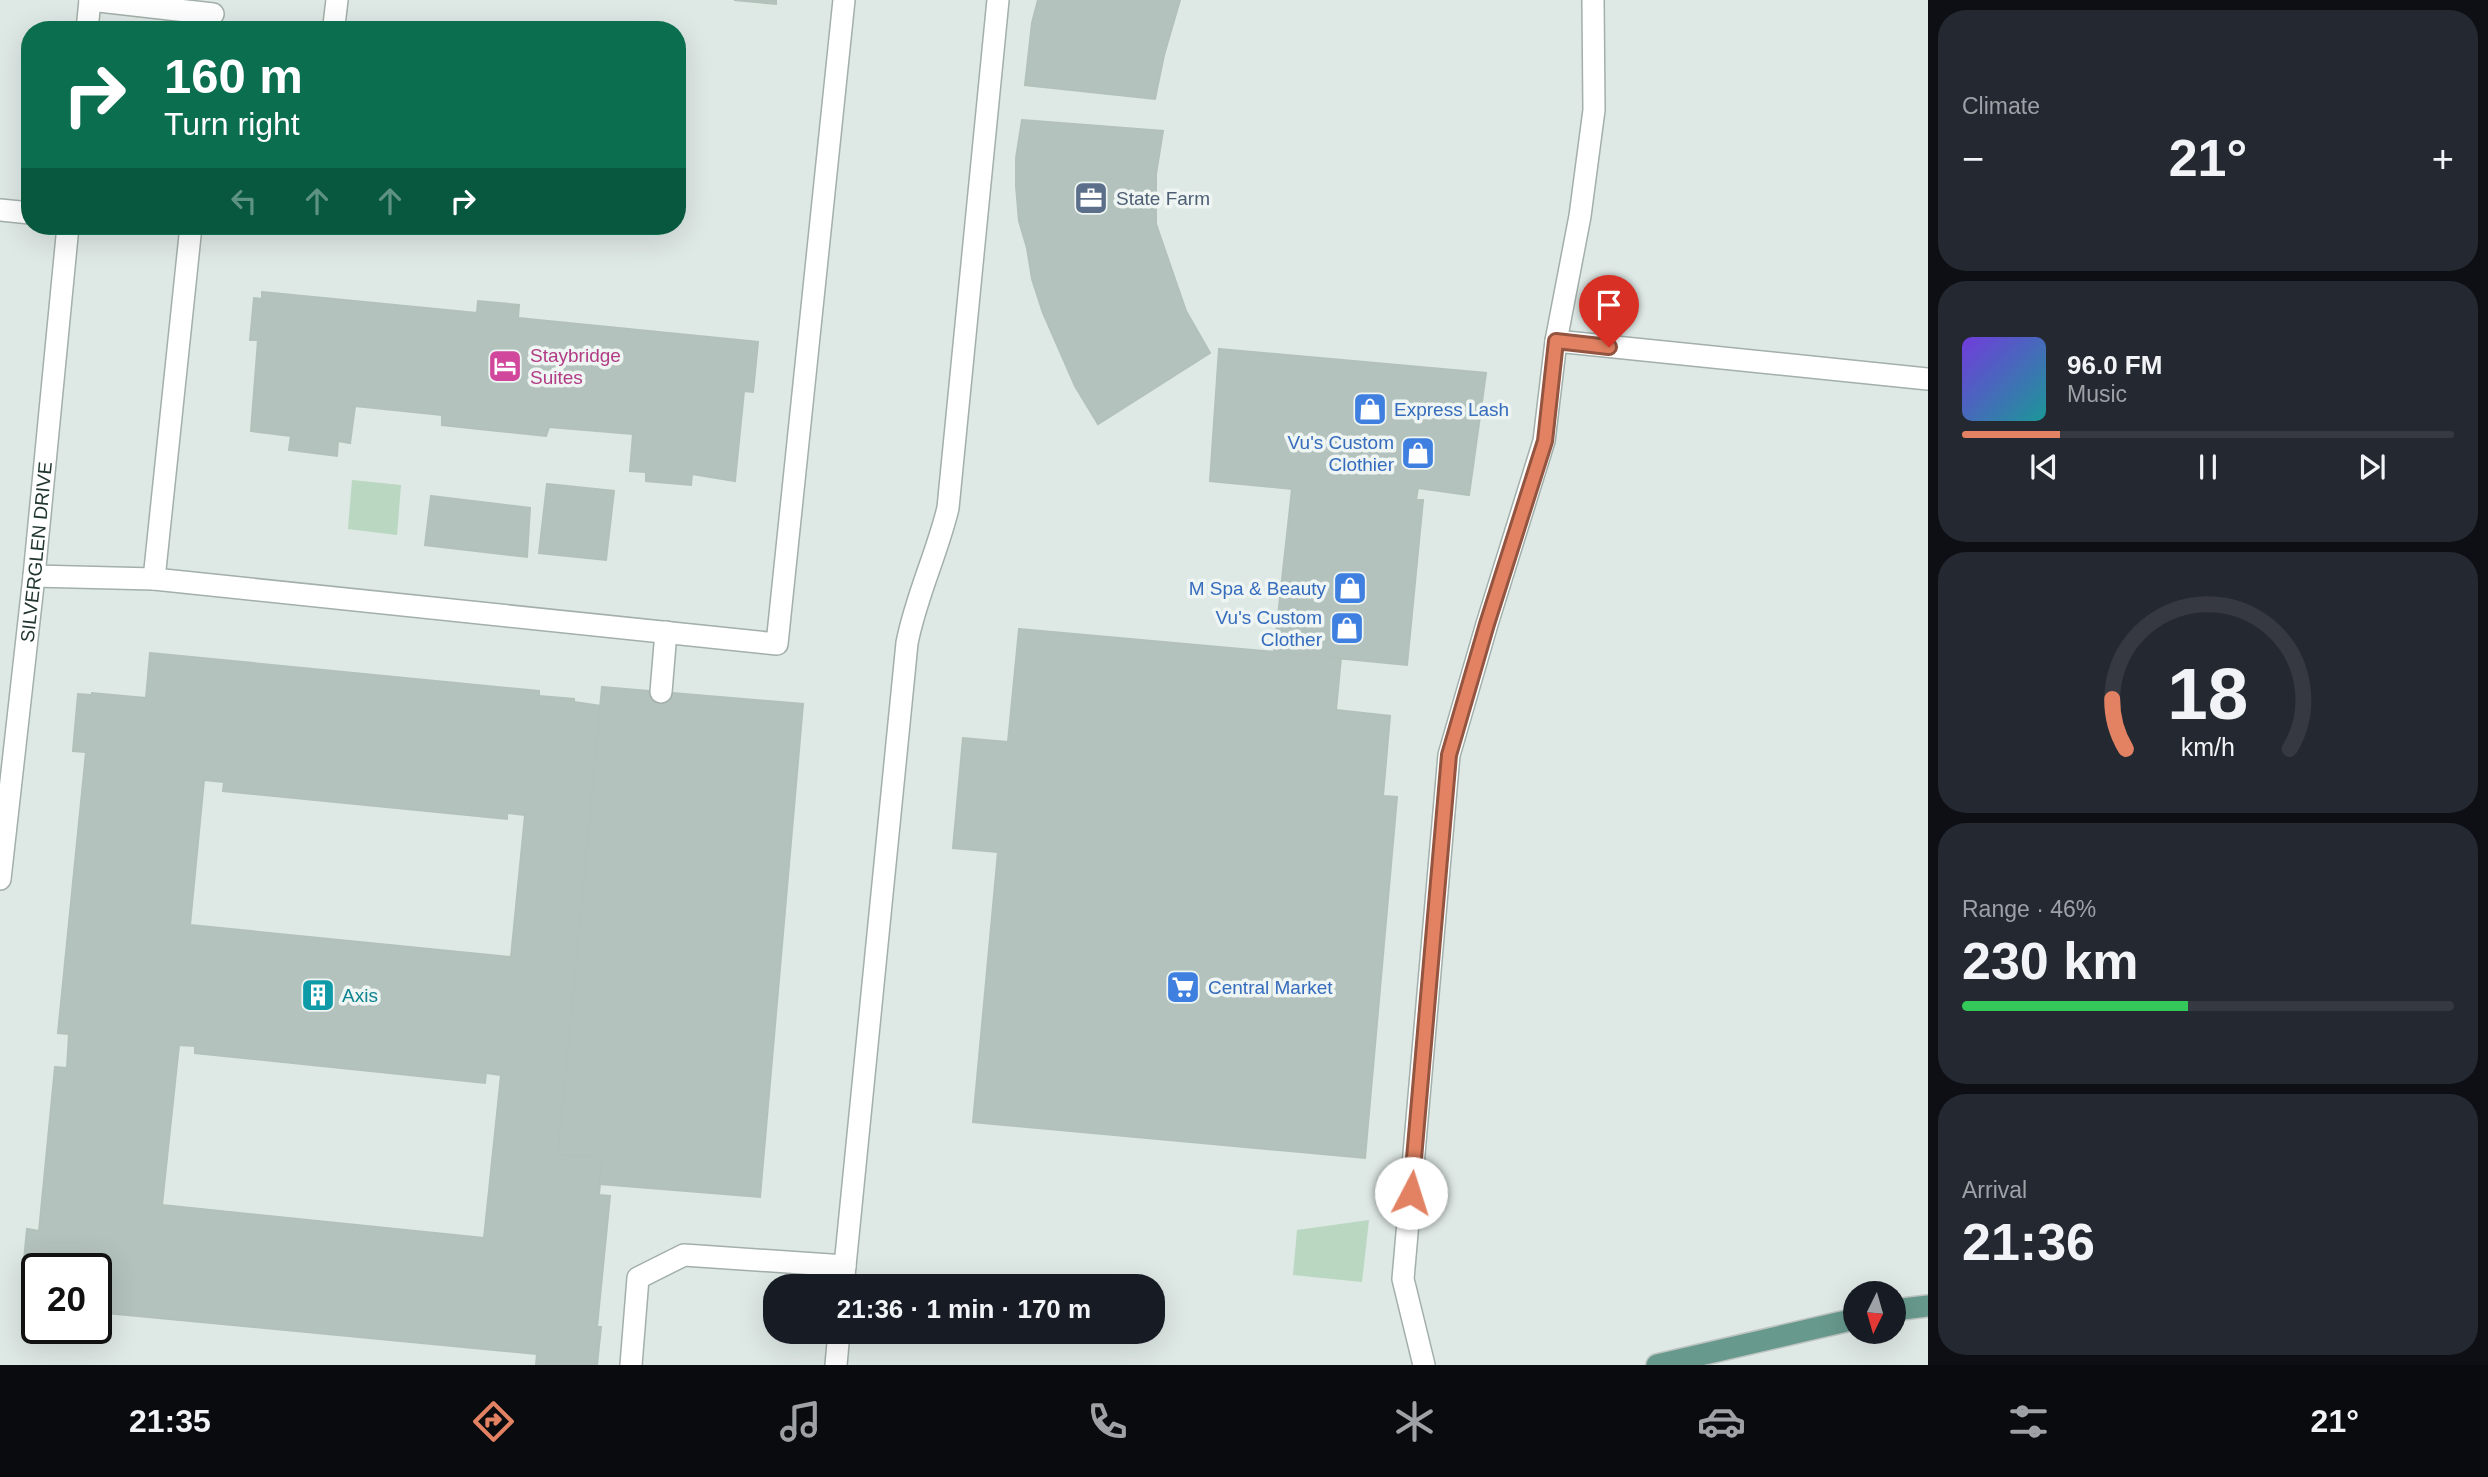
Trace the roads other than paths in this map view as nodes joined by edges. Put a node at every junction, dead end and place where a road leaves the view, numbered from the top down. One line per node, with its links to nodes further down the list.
1 (90, 0): 6 (street); 7 (street)
2 (337, 0): 8 (street)
3 (844, 0): 17 (street)
4 (998, 0): 22 (street)
5 (1593, 0): 13 (street)
6 (213, 15)
7 (88, 21)
8 (334, 21)
9 (0, 210): 10 (street)
10 (21, 212)
11 (67, 235): 15 (street, SILVERGLEN DRIVE)
12 (190, 235): 16 (street)
13 (1556, 341): 14 (street); 29 (street)
14 (1928, 379)
15 (34, 576): 16 (street); 19 (street, SILVERGLEN DRIVE)
16 (154, 579): 17 (street)
17 (666, 632): 18 (street)
18 (661, 692)
19 (7, 747): 20 (street, SILVERGLEN DRIVE)
20 (0, 878)
21 (829, 1274): 27 (street)
22 (844, 1274)
23 (1928, 1306): 24 (main road)
24 (1906, 1309)
25 (1843, 1322): 30 (main road)
26 (838, 1344): 28 (street)
27 (631, 1365)
28 (836, 1365)
29 (1424, 1365)
30 (1657, 1365)

